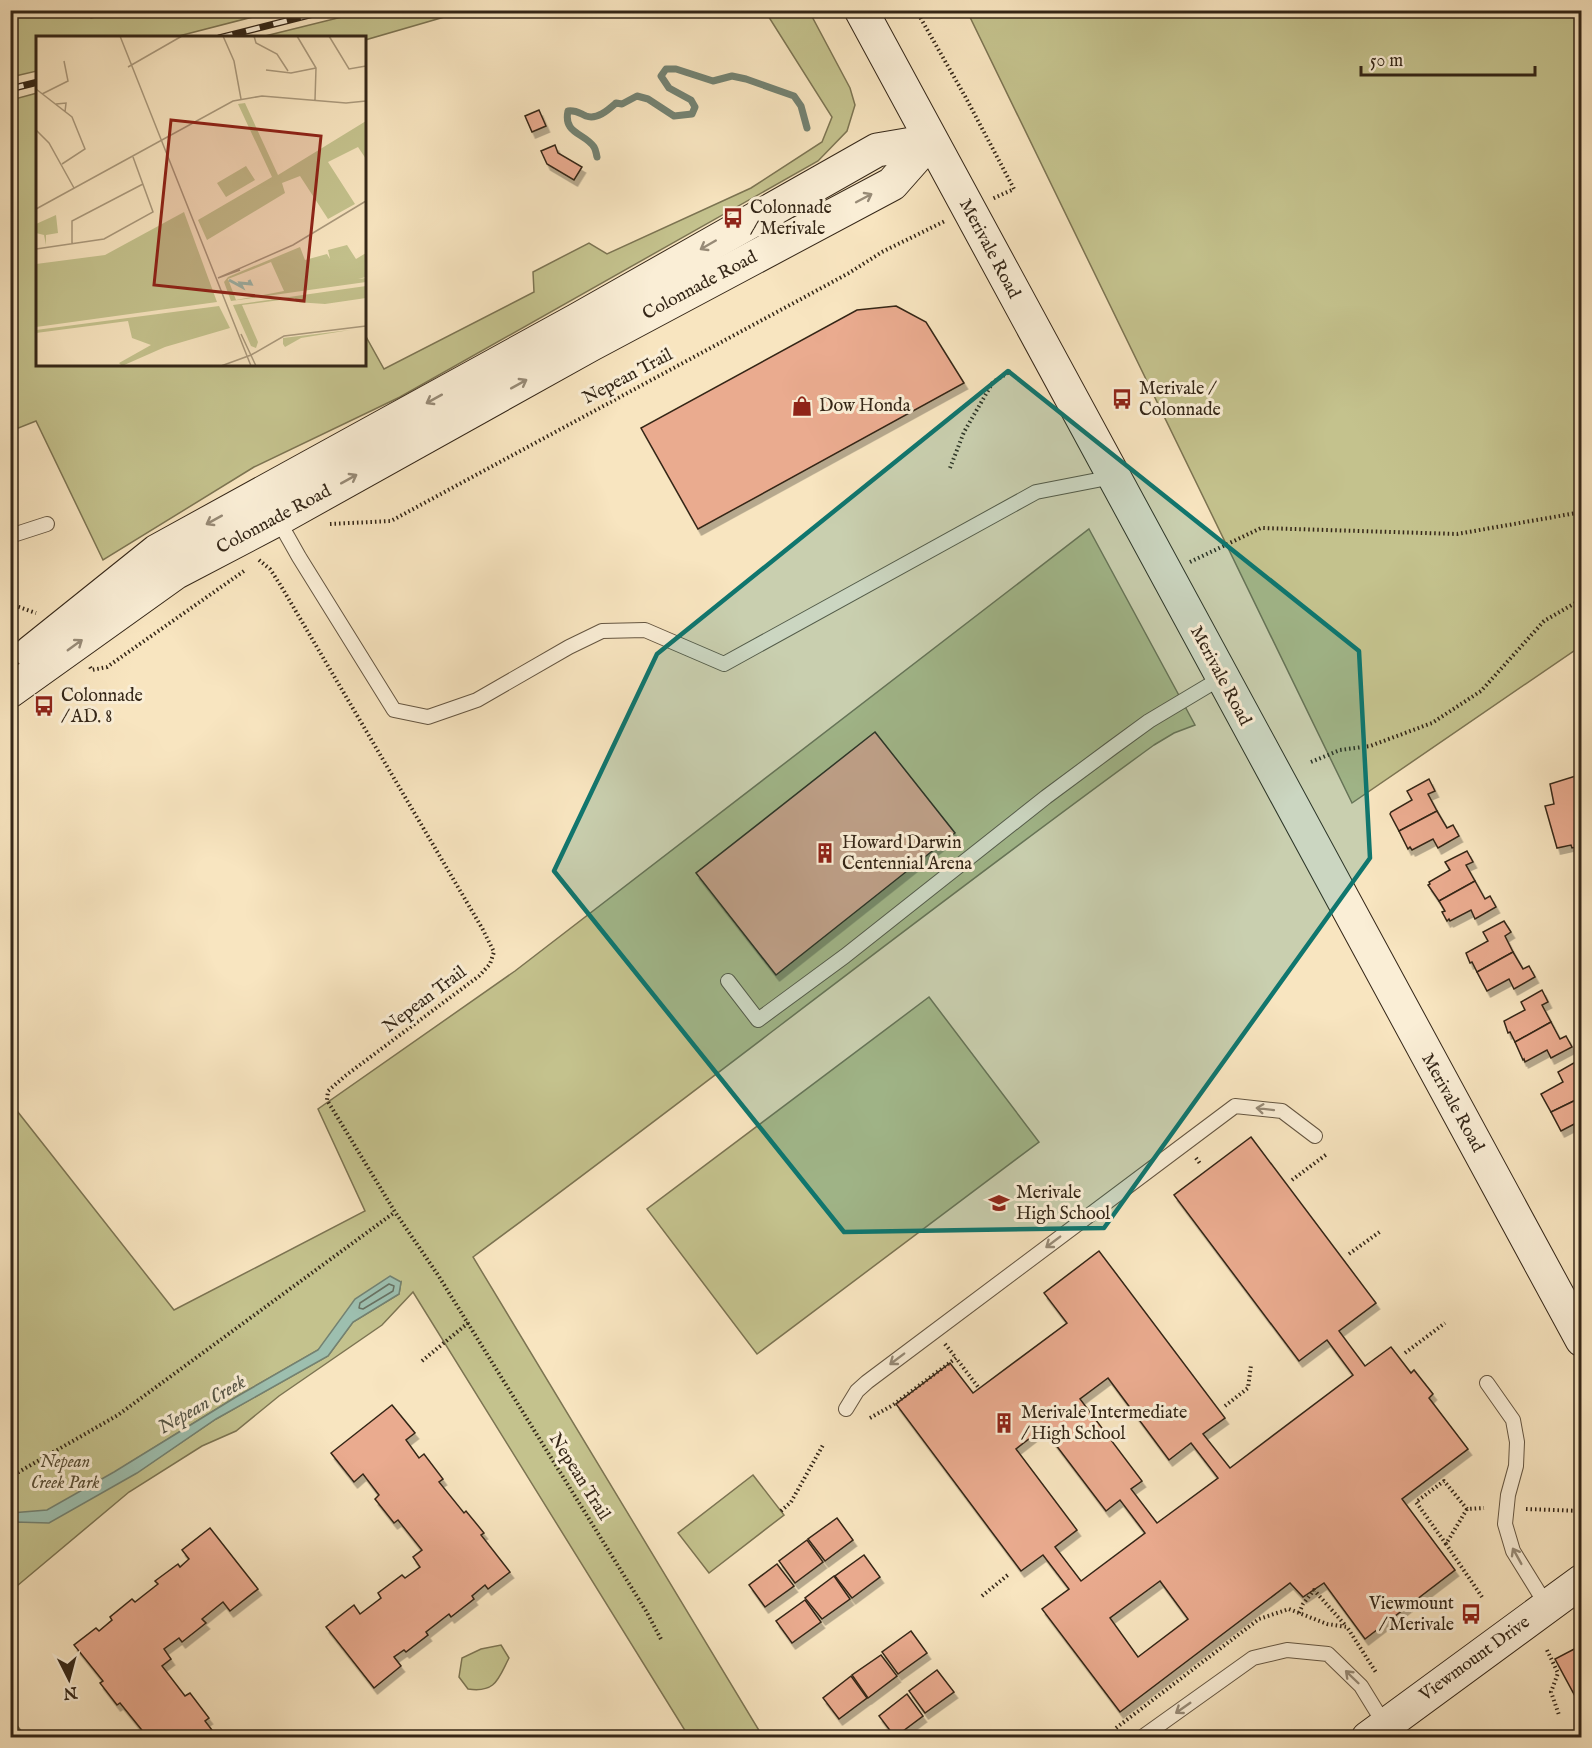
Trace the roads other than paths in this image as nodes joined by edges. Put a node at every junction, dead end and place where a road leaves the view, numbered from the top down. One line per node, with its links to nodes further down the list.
1 (861, 10): 2 (street, Merivale Road)
2 (930, 141): 3 (street, Merivale Road); 4 (street, Colonnade Road)
3 (1113, 477): 4 (lane); 8 (street, Merivale Road)
4 (271, 506): 7 (street, Colonnade Road, one-way to 7); 9 (street, Colonnade Road, one-way to 4)
5 (46, 524): 6 (lane)
6 (10, 536)
7 (10, 669)
8 (1221, 678): 10 (lane); 12 (street, Merivale Road)
9 (10, 692)
10 (728, 981)
11 (1315, 1136): 14 (lane, one-way to 14)
12 (1581, 1340)
13 (1487, 1383): 16 (lane, one-way to 13)
14 (846, 1409)
15 (1581, 1581): 16 (street, Viewmount Drive)
16 (1547, 1606): 17 (street, Viewmount Drive)
17 (1381, 1733): 18 (lane, one-way to 18)
18 (1141, 1737)

